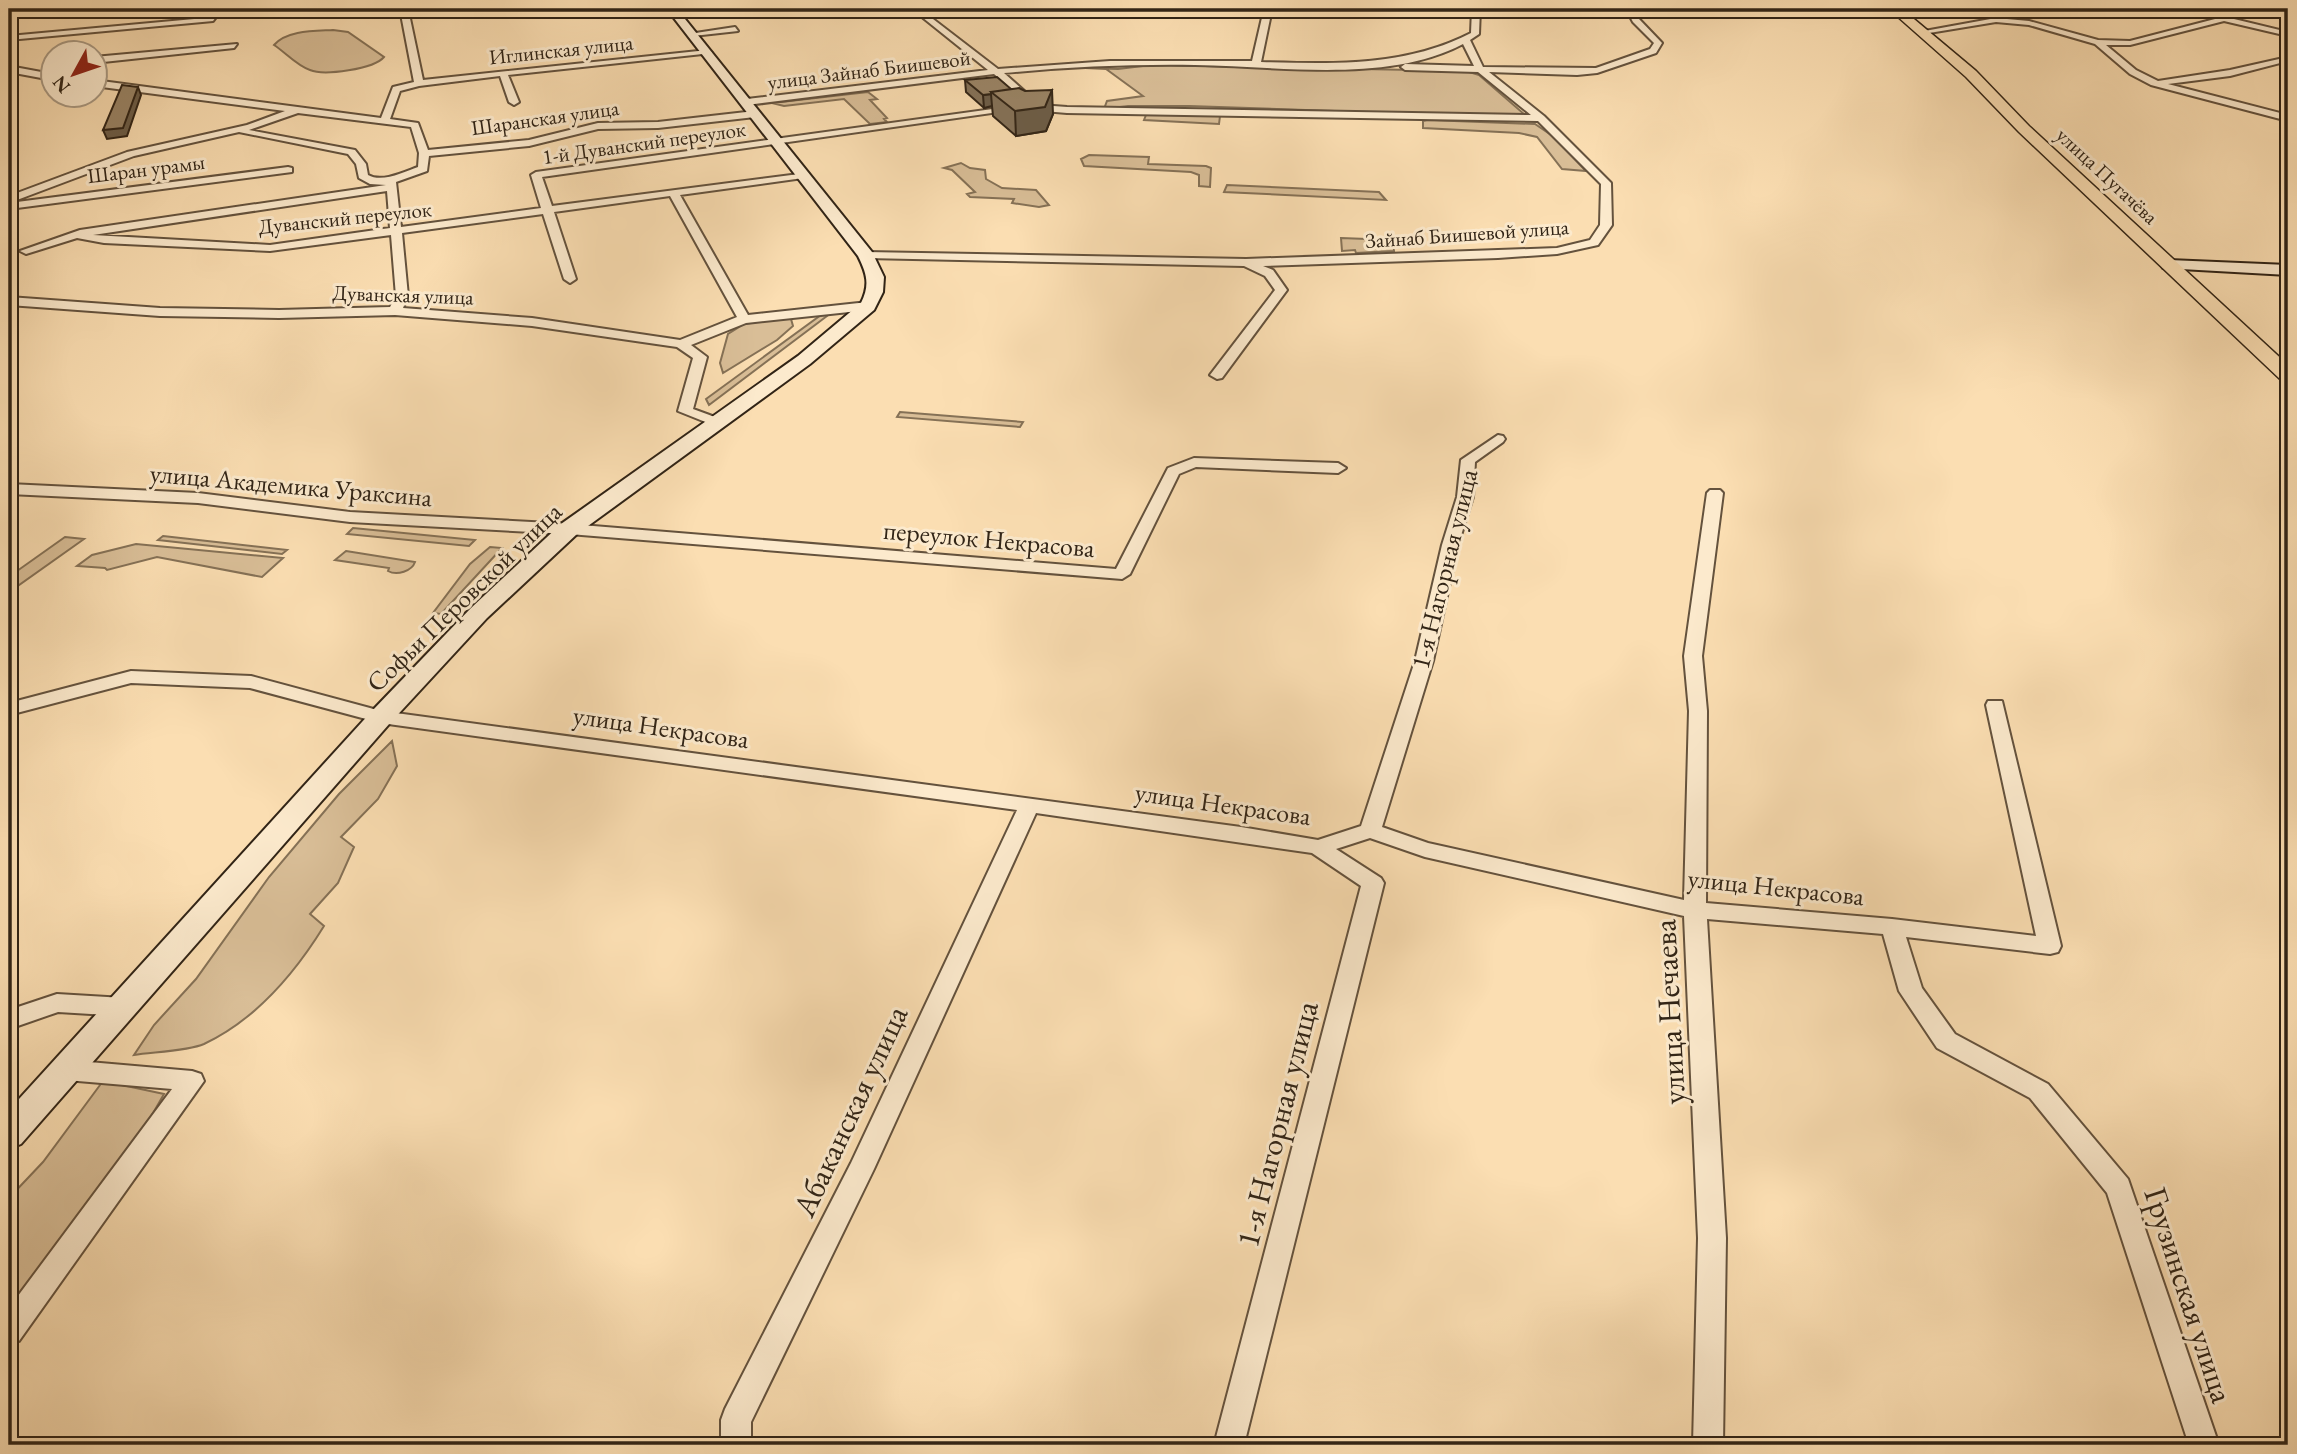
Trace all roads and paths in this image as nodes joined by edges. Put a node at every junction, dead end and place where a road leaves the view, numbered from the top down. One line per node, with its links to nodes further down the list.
1 (404, 9): 32 (street)
2 (672, 9): 15 (main road)
3 (916, 9): 4 (street); 29 (street)
4 (925, 9)
5 (1268, 9): 24 (street)
6 (1476, 9): 18 (street)
7 (1630, 9): 28 (street)
8 (1895, 9): 14 (main road, улица Пугачёва)
9 (2182, 9): 12 (street)
10 (2262, 9): 12 (street)
11 (213, 19): 17 (street)
12 (2223, 19): 16 (street); 19 (street)
13 (735, 29): 15 (street)
14 (1923, 32): 19 (street); 57 (main road, улица Пугачёва)
15 (693, 34): 21 (main road)
16 (2288, 34)
17 (9, 38)
18 (1466, 41): 26 (street); 28 (street, Зайнаб Биишевой улица)
19 (2098, 42): 33 (street)
20 (234, 46): 22 (street)
21 (708, 53): 31 (street, Иглинская улица); 37 (main road)
22 (108, 59)
23 (2288, 59): 33 (street)
24 (1256, 63): 26 (street); 29 (street)
25 (38, 64): 27 (street)
26 (1362, 65): 28 (street)
27 (9, 68): 30 (street)
28 (1480, 69): 39 (street, Зайнаб Биишевой улица)
29 (995, 72): 36 (street); 37 (street, улица Зайнаб Биишевой)
30 (38, 73)
31 (503, 73): 32 (street, Иглинская улица); 35 (street)
32 (419, 83): 41 (street)
33 (2154, 83): 40 (street)
34 (108, 85): 38 (street)
35 (514, 102)
36 (1036, 106): 39 (street); 43 (street)
37 (751, 108): 43 (main road); 44 (street, Шаранская улица)
38 (299, 109): 41 (street); 42 (street)
39 (1541, 118): 56 (street, Зайнаб Биишевой улица)
40 (2288, 118)
41 (384, 121): 44 (street)
42 (235, 131): 47 (street); 49 (street)
43 (778, 141): 46 (main road); 51 (street, 1-й Дуванский переулок)
44 (424, 153): 47 (street, Дуванский переулок)
45 (288, 170): 50 (street, Шаран урамы)
46 (803, 175): 48 (street, Дуванский переулок); 55 (main road)
47 (392, 183): 52 (street, Дуванский переулок); 53 (street)
48 (674, 194): 51 (street, Дуванский переулок); 63 (street)
49 (9, 200)
50 (9, 206)
51 (546, 212): 53 (street, Дуванский переулок); 59 (street, 1-й Дуванский переулок)
52 (80, 233): 53 (street, Дуванский переулок); 54 (street)
53 (396, 233): 62 (street)
54 (26, 251)
55 (866, 255): 56 (street, Зайнаб Биишевой улица); 61 (main road)
56 (1246, 263): 65 (street)
57 (2169, 265): 58 (main road); 66 (main road, улица Пугачёва)
58 (2288, 270)
59 (570, 279)
60 (9, 301): 62 (street, Дуванская улица)
61 (868, 306): 63 (street); 67 (main road, Софьи Перовской улица)
62 (395, 311): 64 (street, Дуванская улица)
63 (744, 319): 64 (street)
64 (681, 344): 67 (street)
65 (1217, 375)
66 (2288, 376)
67 (718, 423): 72 (main road, Софьи Перовской улица)
68 (1497, 439): 77 (street, 1-я Нагорная улица)
69 (1338, 468): 72 (street, переулок Некрасова)
70 (9, 489): 72 (street, улица Академика Ураксина)
71 (1715, 493): 79 (street, улица Нечаева)
72 (569, 529): 75 (main road, Софьи Перовской улица)
73 (1994, 705): 80 (street, улица Некрасова)
74 (9, 709): 75 (street, улица Некрасова)
75 (381, 717): 76 (street, улица Некрасова); 81 (main road, Софьи Перовской улица)
76 (1029, 806): 78 (street, улица Некрасова); 86 (street, Абаканская улица)
77 (1370, 831): 78 (street, улица Некрасова); 79 (street, улица Некрасова)
78 (1318, 847): 87 (street, 1-я Нагорная улица)
79 (1695, 910): 80 (street, улица Некрасова); 88 (street, улица Нечаева)
80 (1892, 927): 89 (street, Грузинская улица)
81 (124, 1007): 82 (street); 83 (main road, Софьи Перовской улица)
82 (9, 1020)
83 (66, 1070): 84 (main road, Софьи Перовской улица); 85 (street)
84 (9, 1134)
85 (9, 1331)
86 (736, 1445)
87 (1229, 1445)
88 (1708, 1445)
89 (2204, 1445)

